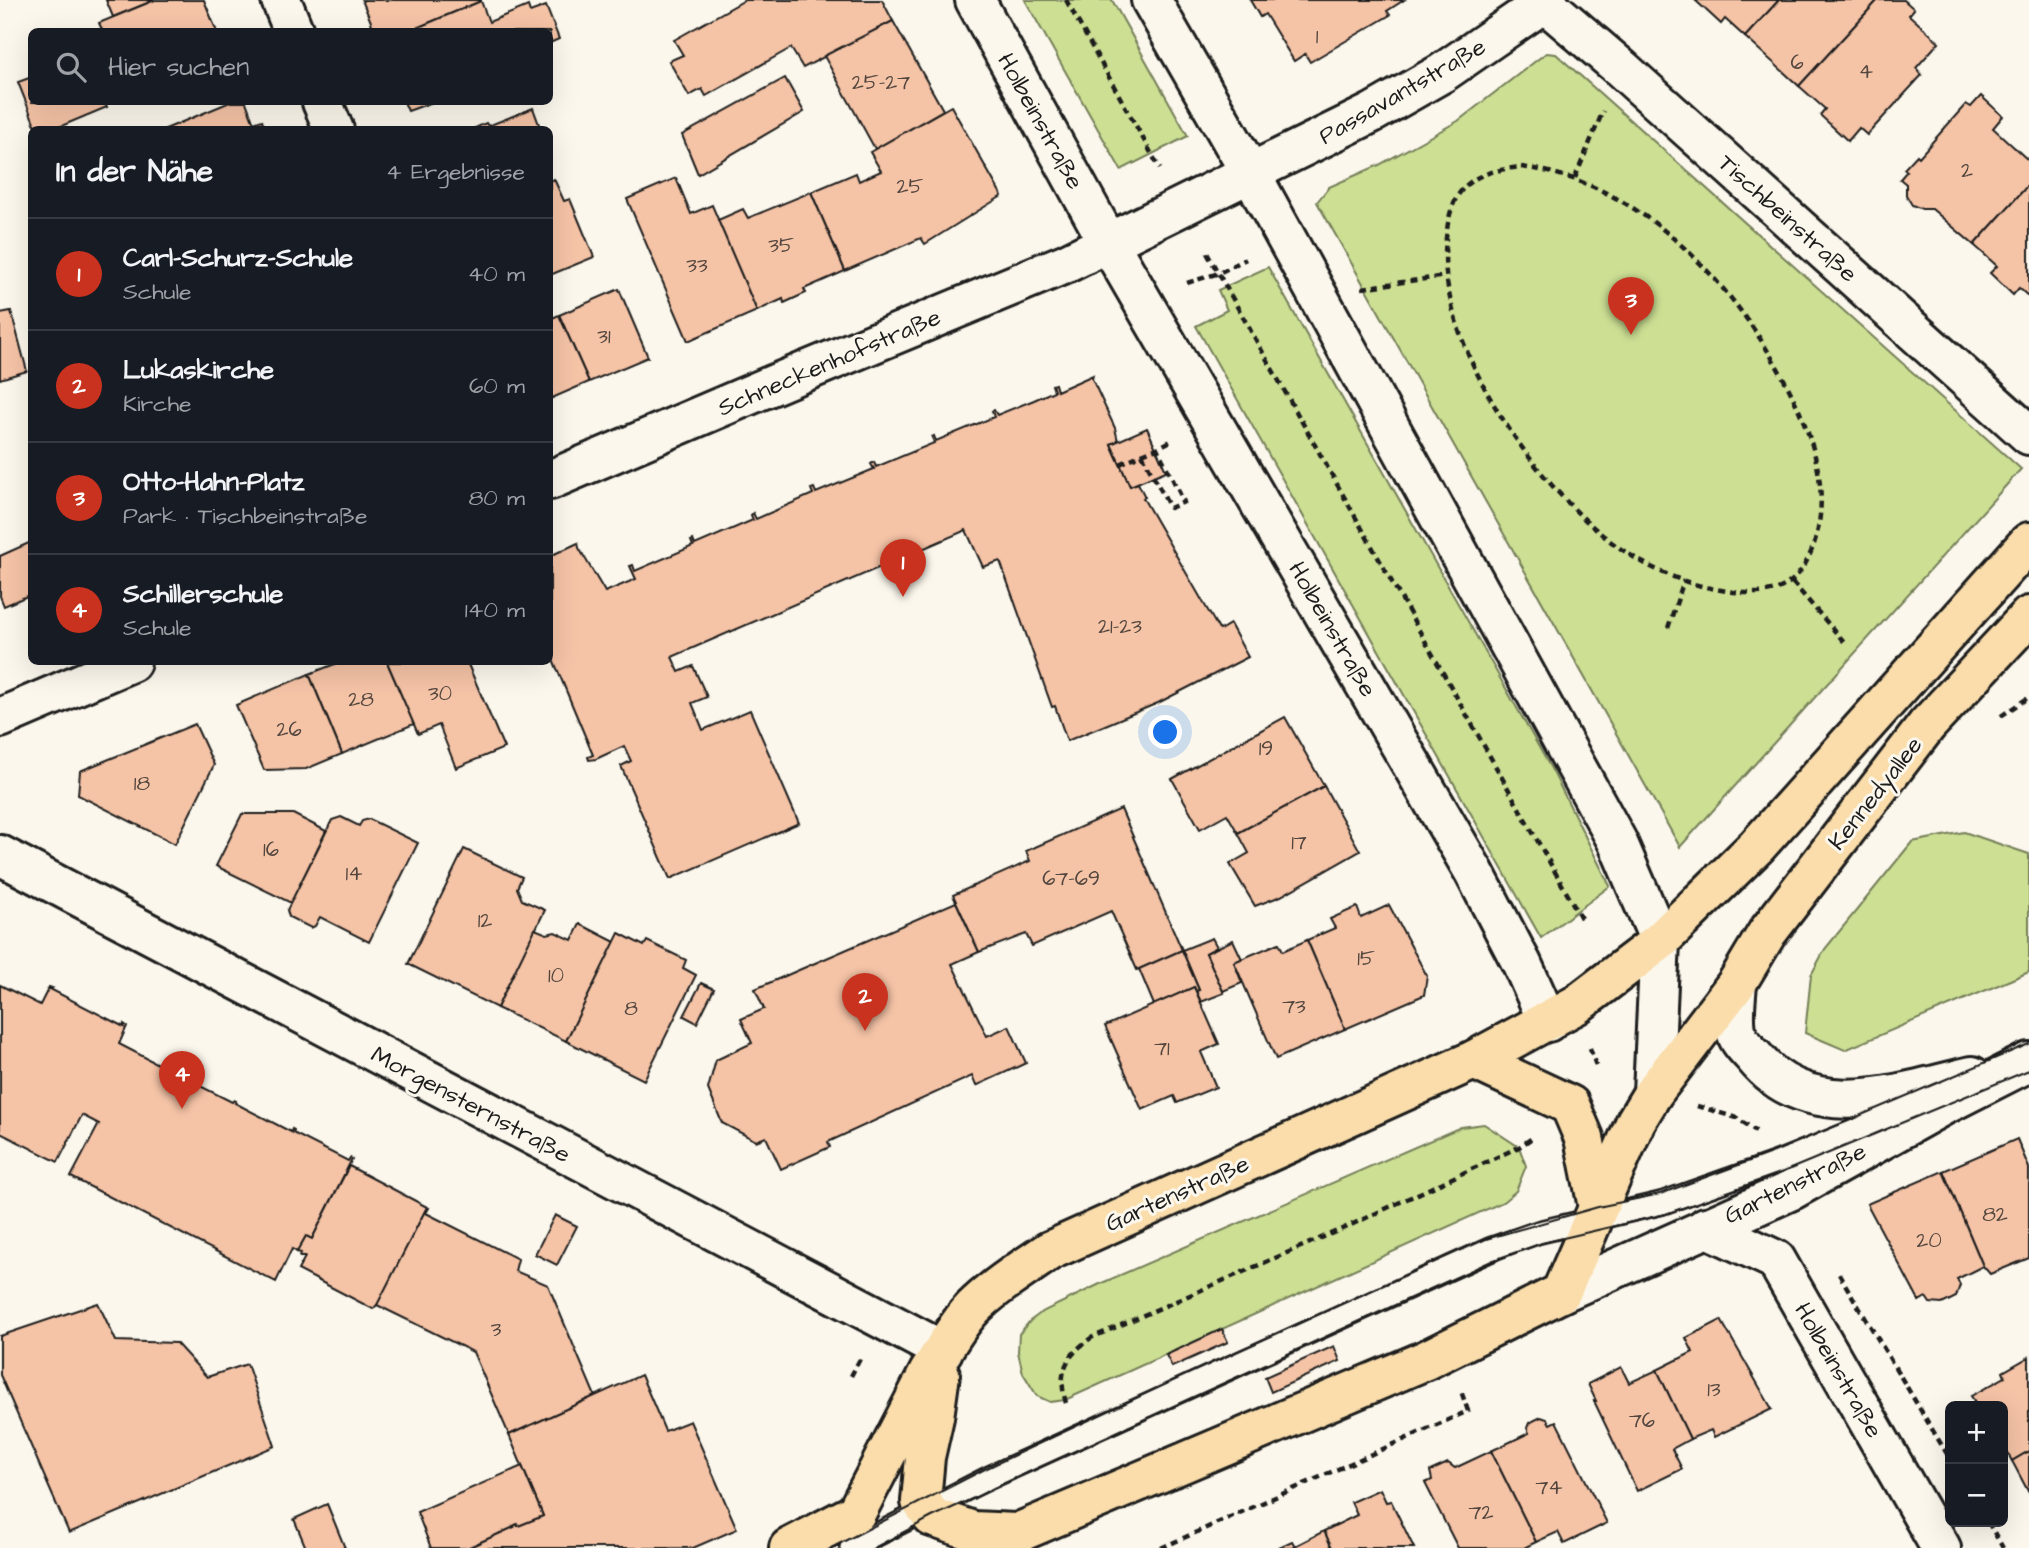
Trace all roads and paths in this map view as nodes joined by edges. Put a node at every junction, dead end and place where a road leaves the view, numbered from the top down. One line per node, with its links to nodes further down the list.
1 (281, 0): 6 (street)
2 (975, 0): 13 (street, Holbeinstraße)
3 (1066, 0): 11 (path)
4 (1151, 0): 10 (street)
5 (1546, 1): 7 (street, Tischbeinstraße); 10 (street, Passavantstraße)
6 (292, 28)
7 (1622, 69): 12 (path); 20 (street, Tischbeinstraße)
8 (323, 105): 9 (street)
9 (332, 126)
10 (1251, 174): 13 (street); 37 (street)
11 (1164, 176)
12 (1575, 178): 17 (path); 28 (path)
13 (1108, 242): 25 (street, Schneckenhofstraße); 39 (street, Holbeinstraße)
14 (1207, 253): 16 (path)
15 (1256, 254): 16 (path)
16 (1219, 273): 18 (path); 36 (path)
17 (1444, 276): 19 (path); 27 (path)
18 (1187, 283)
19 (1352, 289)
20 (2029, 435)
21 (1177, 438): 22 (path)
22 (1157, 448): 23 (path); 23 (path)
23 (1142, 454): 24 (path)
24 (1120, 464)
25 (553, 479)
26 (2029, 542): 34 (main road, Kennedyallee)
27 (1684, 580): 28 (path); 30 (path)
28 (1792, 582): 31 (path)
29 (2029, 616): 38 (main road, Kennedyallee)
30 (1668, 628)
31 (1846, 644)
32 (124, 665): 33 (street)
33 (0, 718)
34 (1757, 846): 37 (main road, Gartenstraße)
35 (0, 855): 52 (street, Morgensternstraße)
36 (1582, 920)
37 (1660, 941): 39 (main road, Gartenstraße); 44 (street)
38 (1737, 984): 42 (street); 44 (main road)
39 (1548, 1022): 41 (main road, Gartenstraße)
40 (1588, 1044): 43 (path)
41 (1474, 1060): 48 (main road); 52 (main road, Gartenstraße)
42 (2027, 1063): 48 (lane); 49 (street, Gartenstraße)
43 (1601, 1078)
44 (1653, 1093): 48 (main road)
45 (1693, 1104): 47 (path)
46 (1537, 1134): 53 (path)
47 (1759, 1134)
48 (1593, 1219): 51 (main road); 56 (lane)
49 (1706, 1227): 51 (street, Gartenstraße); 64 (street, Holbeinstraße)
50 (1837, 1270): 55 (path)
51 (1561, 1293): 59 (main road, Gartenstraße)
52 (943, 1351): 56 (main road); 58 (main road, Gartenstraße)
53 (1068, 1408)
54 (1468, 1410): 63 (path)
55 (1945, 1451)
56 (926, 1510): 58 (lane); 59 (main road)
57 (1991, 1527): 65 (path)
58 (854, 1531): 60 (main road); 61 (street)
59 (1013, 1541): 62 (main road, Gartenstraße)
60 (789, 1548)
61 (833, 1548)
62 (982, 1548)
63 (1161, 1548)
64 (1941, 1548)
65 (2003, 1548)

